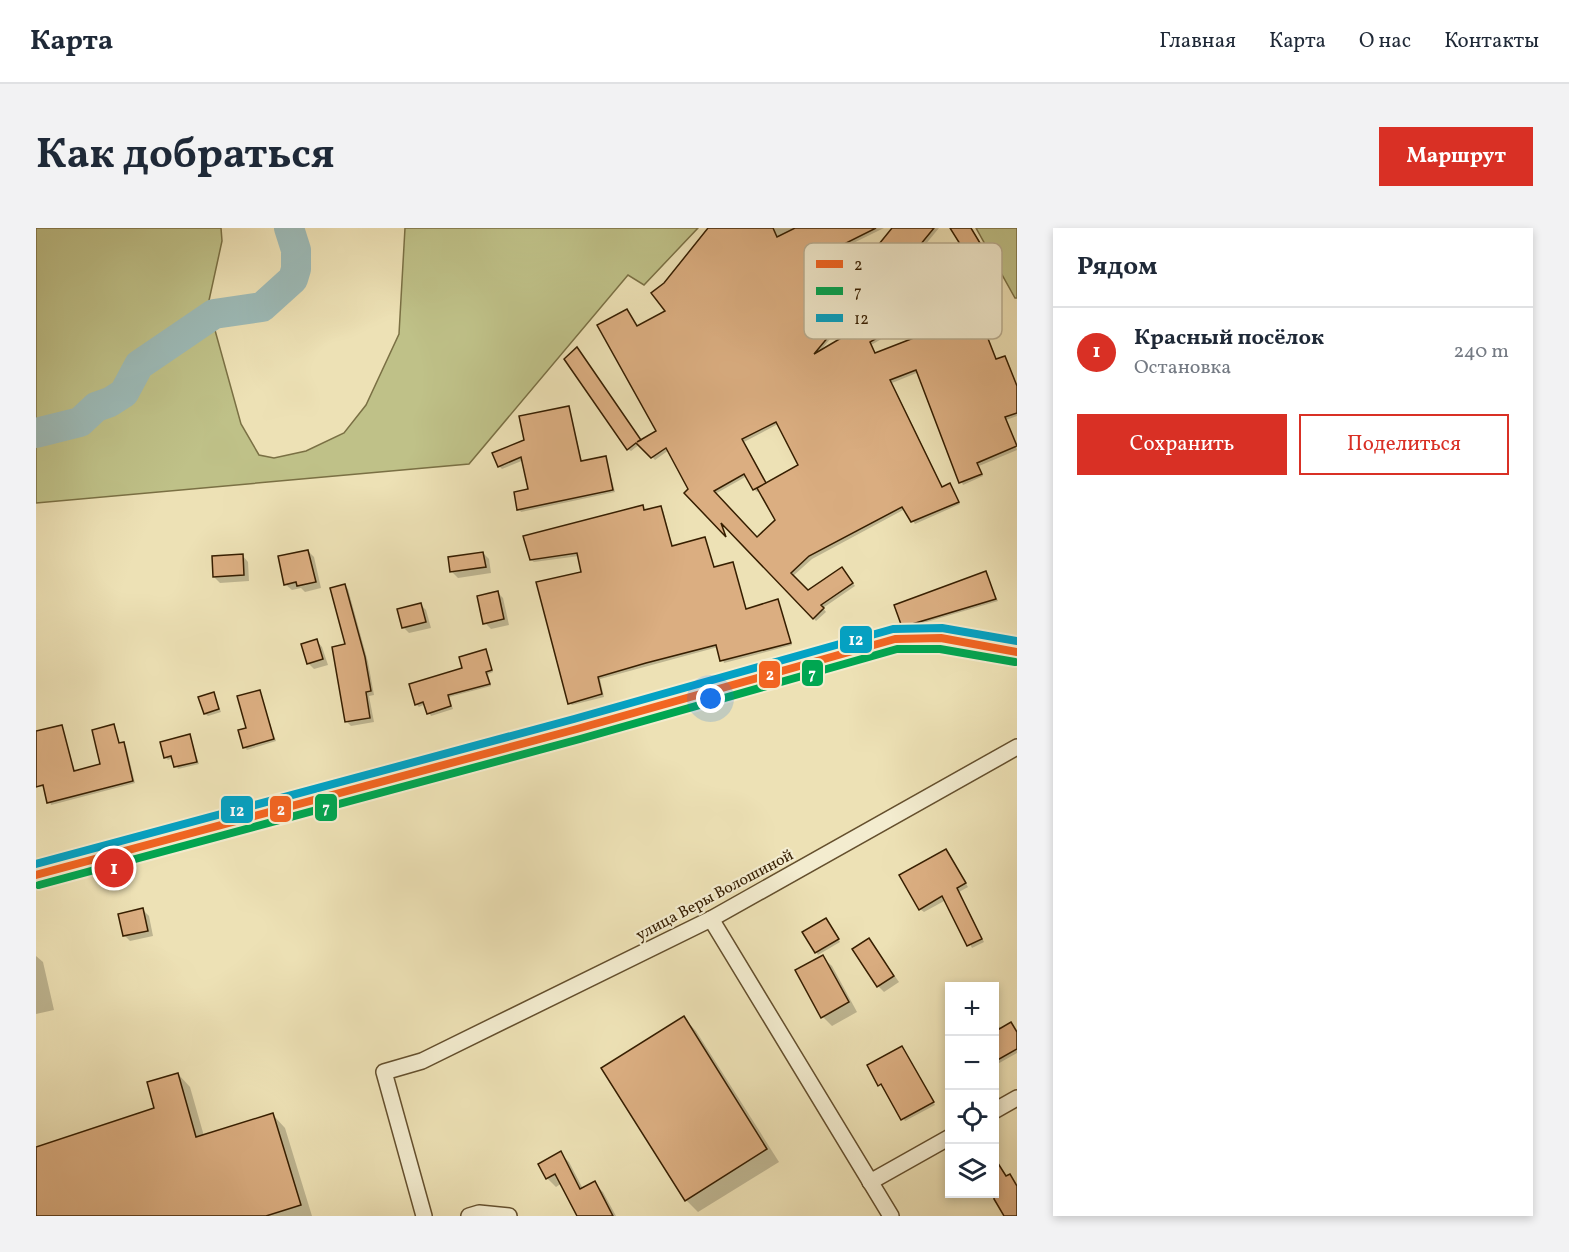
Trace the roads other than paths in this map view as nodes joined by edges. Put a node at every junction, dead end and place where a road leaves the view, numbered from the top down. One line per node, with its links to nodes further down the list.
1 (1017, 652): 3 (street)
2 (1017, 747): 4 (street, улица Веры Волошиной)
3 (36, 875)
4 (711, 919): 8 (street); 9 (street, улица Веры Волошиной)
5 (1017, 1098): 6 (street)
6 (999, 1108)
7 (945, 1140): 8 (street)
8 (870, 1182): 12 (street)
9 (424, 1216)
10 (469, 1216): 11 (street)
11 (509, 1216)
12 (891, 1216)

